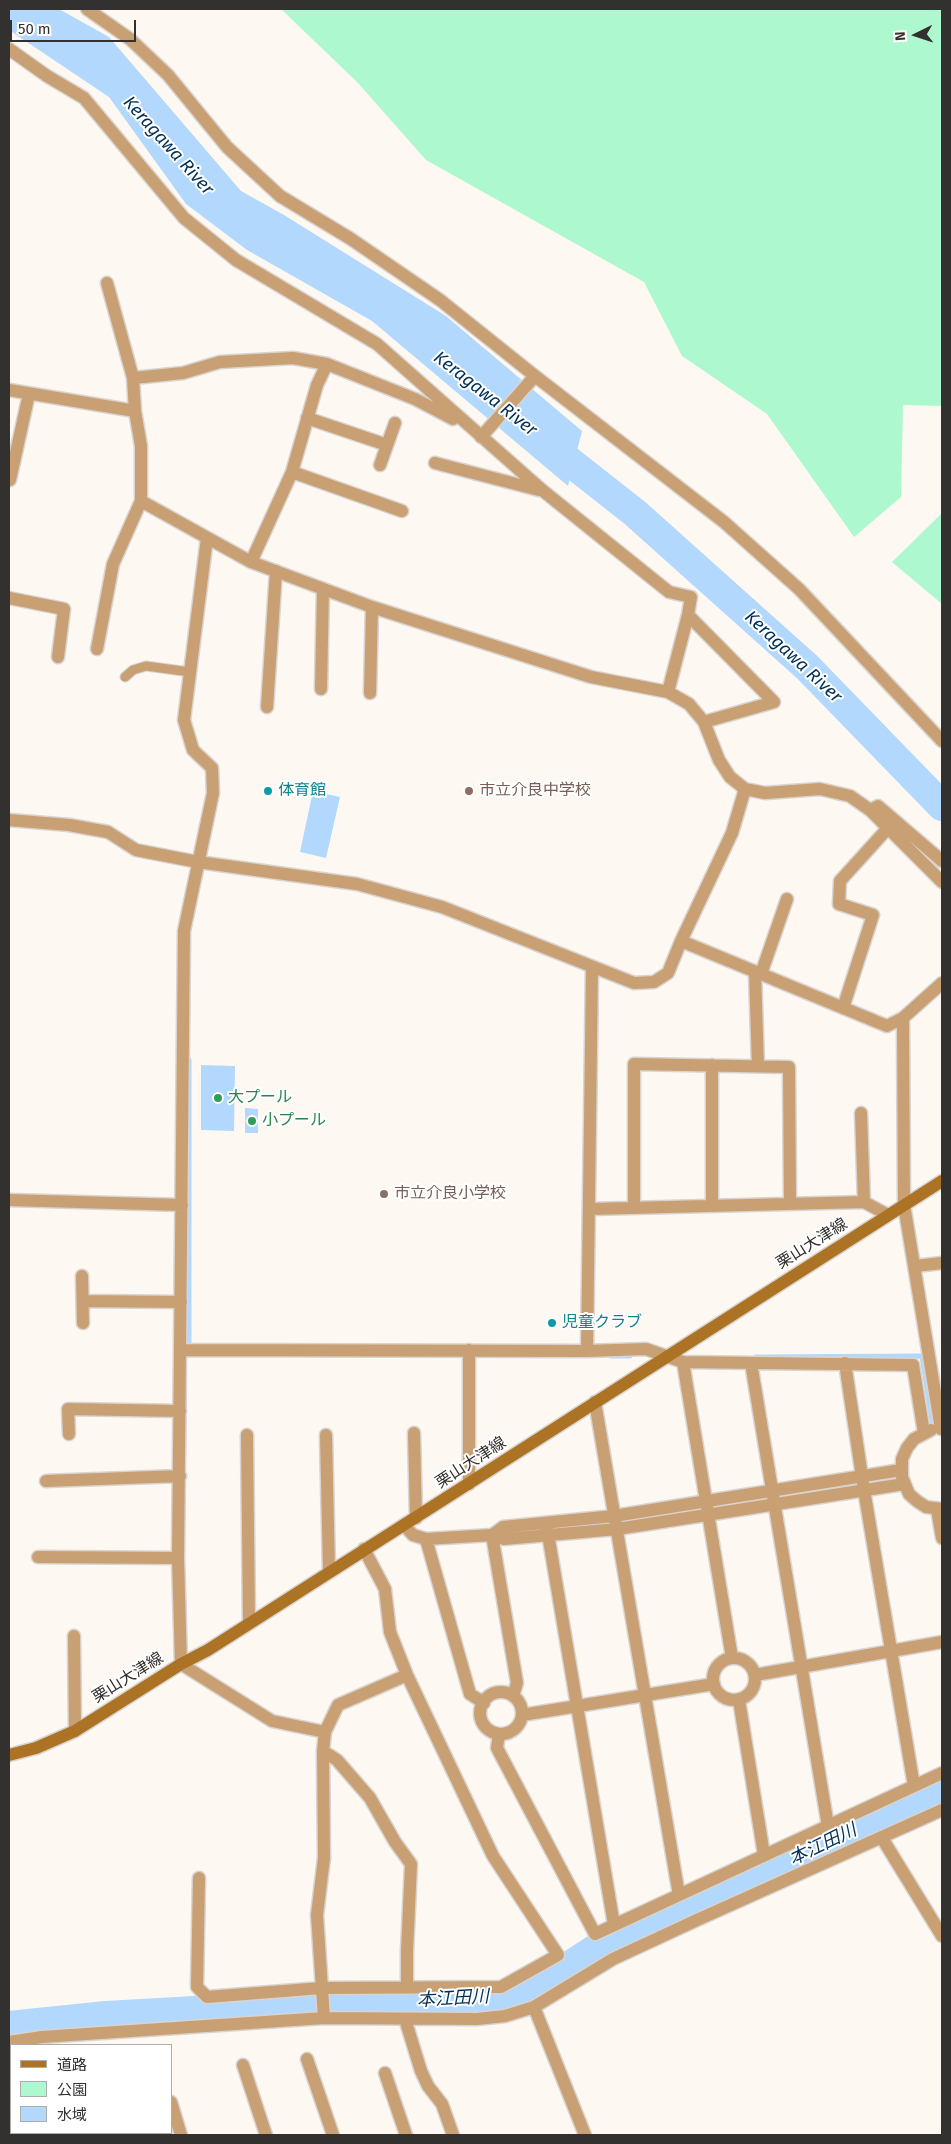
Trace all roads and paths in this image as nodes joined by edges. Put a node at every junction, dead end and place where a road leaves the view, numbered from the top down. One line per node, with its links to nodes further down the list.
1 (87, 9): 5 (street)
2 (9, 48): 12 (street)
3 (107, 283): 6 (street)
4 (327, 364): 6 (street); 10 (street); 12 (street)
5 (534, 376): 13 (street); 38 (street)
6 (133, 378): 9 (street)
7 (9, 390): 8 (street)
8 (28, 394): 9 (street); 18 (street)
9 (135, 410): 20 (street)
10 (308, 418): 14 (street); 17 (street)
11 (395, 423): 14 (street)
12 (469, 427): 13 (street)
13 (481, 437): 19 (street)
14 (387, 445): 16 (street)
15 (435, 463): 19 (street)
16 (380, 465)
17 (292, 472): 21 (street); 23 (street)
18 (10, 480)
19 (542, 490): 28 (street)
20 (141, 501): 22 (street); 29 (street)
21 (402, 510)
22 (207, 538): 23 (street); 31 (street)
23 (251, 562): 24 (street)
24 (276, 571): 25 (street); 36 (street)
25 (323, 588): 27 (street); 33 (street)
26 (9, 598): 30 (street)
27 (372, 607): 34 (street); 35 (street)
28 (688, 615): 34 (street); 37 (street)
29 (97, 649)
30 (58, 657)
31 (190, 672): 32 (lane); 44 (street)
32 (125, 677)
33 (321, 689)
34 (668, 692): 37 (street)
35 (370, 693)
36 (266, 707)
37 (704, 722): 39 (street)
38 (942, 741)
39 (746, 789): 40 (street); 47 (street)
40 (870, 810): 42 (street); 43 (street)
41 (9, 820): 44 (street)
42 (888, 828): 45 (street); 51 (street)
43 (942, 861)
44 (198, 862): 48 (street); 62 (street)
45 (942, 882)
46 (787, 899): 49 (street)
47 (681, 941): 48 (street); 49 (street)
48 (592, 968): 64 (street)
49 (758, 973): 51 (street); 54 (street)
50 (942, 983): 52 (street)
51 (843, 1008): 52 (street)
52 (903, 1018): 61 (street)
53 (712, 1065): 54 (street); 60 (street); 63 (street)
54 (758, 1066): 59 (street)
55 (861, 1113): 58 (street)
56 (942, 1181): 61 (main road, 栗山大津線)
57 (9, 1200): 62 (street)
58 (864, 1202): 59 (street); 65 (street)
59 (790, 1203): 60 (street)
60 (712, 1205): 63 (street)
61 (904, 1205): 65 (main road, 栗山大津線); 67 (street)
62 (182, 1206): 70 (street)
63 (634, 1207): 64 (street)
64 (590, 1208): 74 (street)
65 (888, 1215): 75 (main road, 栗山大津線)
66 (942, 1263): 67 (street)
67 (915, 1266): 81 (street)
68 (82, 1276): 69 (street)
69 (83, 1301): 70 (street); 71 (street)
70 (181, 1302): 72 (street)
71 (83, 1323)
72 (181, 1350): 73 (street); 80 (street)
73 (469, 1350): 74 (street); 91 (street)
74 (588, 1350): 75 (street)
75 (666, 1356): 76 (street); 79 (main road, 栗山大津線)
76 (683, 1362): 77 (street); 95 (street)
77 (751, 1363): 78 (street); 93 (street)
78 (845, 1363): 83 (street); 89 (street)
79 (595, 1402): 91 (main road, 栗山大津線); 99 (street)
80 (180, 1411): 84 (street); 88 (street)
81 (942, 1429): 83 (street)
82 (414, 1433): 100 (street)
83 (924, 1433): 87 (street)
84 (68, 1434)
85 (247, 1435): 111 (street)
86 (326, 1435): 110 (street)
87 (901, 1470): 89 (street); 92 (street)
88 (180, 1476): 90 (street); 109 (street)
89 (862, 1476): 93 (street); 94 (street)
90 (46, 1481)
91 (468, 1484): 100 (main road, 栗山大津線)
92 (904, 1484): 94 (street); 97 (street)
93 (772, 1490): 95 (street); 96 (street)
94 (864, 1490): 96 (street); 114 (street)
95 (706, 1501): 98 (street); 99 (street)
96 (774, 1504): 98 (street); 117 (street)
97 (940, 1509): 105 (street)
98 (708, 1514): 103 (street); 115 (street)
99 (614, 1516): 102 (street); 103 (street)
100 (416, 1518): 101 (main road, 栗山大津線)
101 (404, 1526): 106 (street); 107 (main road, 栗山大津線)
102 (547, 1529): 103 (street); 104 (street); 125 (street)
103 (617, 1529): 121 (street)
104 (492, 1535): 106 (street); 122 (street)
105 (942, 1538)
106 (426, 1540): 124 (street)
107 (364, 1548): 110 (main road, 栗山大津線); 118 (street)
108 (38, 1557): 109 (street)
109 (178, 1558): 116 (street)
110 (329, 1571): 111 (main road, 栗山大津線)
111 (249, 1623): 116 (main road, 栗山大津線)
112 (74, 1636): 127 (street)
113 (942, 1642): 114 (street)
114 (891, 1651): 117 (street); 133 (street)
115 (732, 1658): 119 (street); 120 (street)
116 (181, 1664): 127 (main road, 栗山大津線); 128 (street)
117 (802, 1667): 119 (street); 135 (street)
118 (408, 1675): 128 (street); 143 (street)
119 (755, 1675): 123 (street)
120 (714, 1684): 121 (street); 123 (street)
121 (644, 1695): 125 (street); 139 (street)
122 (513, 1696): 124 (street); 126 (street)
123 (739, 1700): 137 (street)
124 (484, 1703): 129 (street)
125 (577, 1706): 126 (street); 140 (street)
126 (522, 1715): 129 (street)
127 (75, 1731): 131 (main road, 栗山大津線)
128 (325, 1732): 130 (street)
129 (499, 1734): 140 (street)
130 (323, 1751): 142 (street); 143 (street)
131 (9, 1755)
132 (942, 1773): 133 (street)
133 (914, 1786): 135 (street)
134 (942, 1810): 136 (street)
135 (828, 1826): 137 (street)
136 (882, 1838): 141 (street); 144 (street)
137 (764, 1855): 139 (street)
138 (199, 1878): 142 (street)
139 (678, 1895): 140 (street)
140 (614, 1925)
141 (942, 1936)
142 (322, 1988): 143 (street); 145 (street)
143 (407, 1988)
144 (534, 2007): 146 (street); 158 (street)
145 (324, 2018): 146 (street); 147 (street)
146 (405, 2018): 157 (street)
147 (42, 2041): 148 (street)
148 (9, 2042)
149 (307, 2059): 155 (street)
150 (243, 2065): 154 (street)
151 (385, 2073): 156 (street)
152 (172, 2105): 153 (street)
153 (181, 2135)
154 (266, 2135)
155 (333, 2135)
156 (406, 2135)
157 (453, 2135)
158 (585, 2135)

